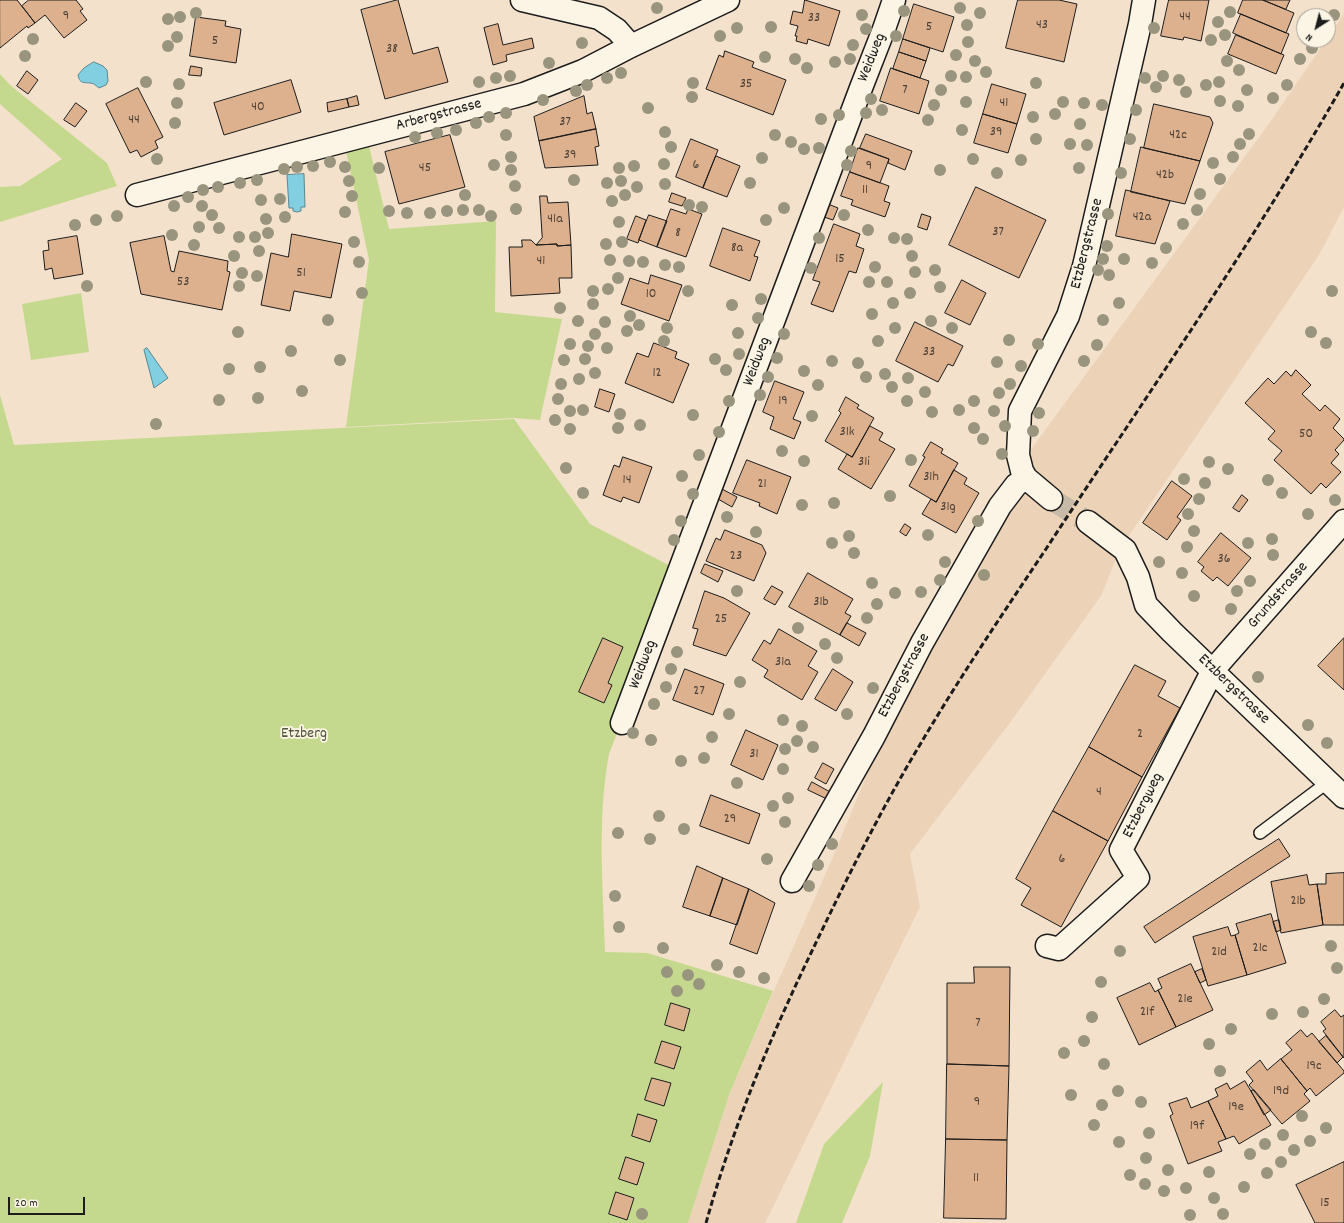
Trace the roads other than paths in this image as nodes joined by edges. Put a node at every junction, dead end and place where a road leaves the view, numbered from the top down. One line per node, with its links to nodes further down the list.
1 (522, 0): 5 (street)
2 (728, 0): 5 (street, Arbergstrasse)
3 (894, 0): 12 (street, Weidweg)
4 (1144, 0): 7 (street, Etzbergstrasse)
5 (631, 46): 6 (street, Arbergstrasse)
6 (137, 194)
7 (1026, 478): 8 (street, Etzbergstrasse); 16 (street, Etzbergstrasse)
8 (1051, 499)
9 (1344, 521): 11 (street, Grundstrasse)
10 (1088, 522): 11 (street, Etzbergstrasse)
11 (1213, 670): 13 (street, Etzbergstrasse); 17 (street, Etzbergweg)
12 (622, 723)
13 (1328, 782): 14 (street, Etzbergstrasse); 15 (lane)
14 (1344, 797)
15 (1260, 833)
16 (792, 881)
17 (1047, 946)

